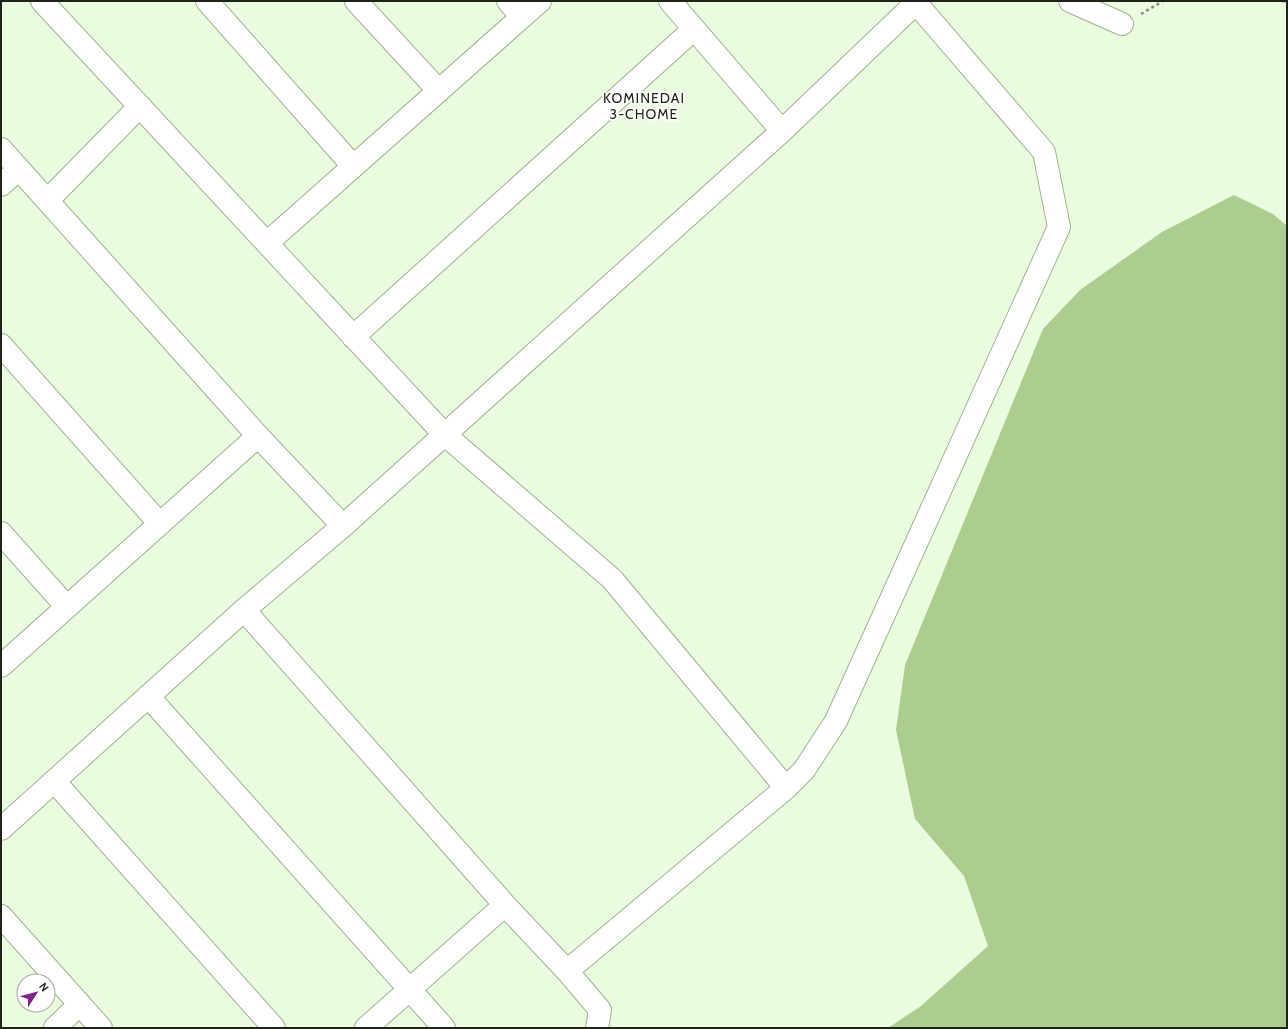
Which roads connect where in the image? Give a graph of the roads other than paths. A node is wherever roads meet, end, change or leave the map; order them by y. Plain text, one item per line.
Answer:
1 (42, 1) edge
2 (207, 1) edge
3 (356, 1) edge
4 (508, 1) edge
5 (540, 1) edge
6 (1070, 1) edge
7 (674, 2) edge
8 (917, 2) edge
9 (522, 17) junction
10 (1122, 24) dead end
11 (694, 29) junction
12 (439, 91) junction
13 (140, 106) junction
14 (782, 131) junction
15 (1, 149) edge
16 (353, 166) junction
17 (19, 169) junction
18 (1, 185) edge
19 (48, 200) junction
20 (266, 243) junction
21 (353, 337) junction
22 (1, 344) edge
23 (444, 434) junction
24 (258, 436) junction
25 (160, 524) junction
26 (343, 526) junction
27 (1, 533) edge
28 (67, 607) junction
29 (244, 610) junction
30 (1, 666) edge
31 (148, 696) junction
32 (54, 781) junction
33 (786, 788) junction
34 (1, 829) edge
35 (505, 905) junction
36 (1, 916) edge
37 (567, 971) junction
38 (410, 989) junction
39 (80, 1004) junction
40 (54, 1028) edge
41 (101, 1028) edge
42 (274, 1028) edge
43 (366, 1028) edge
44 (444, 1028) edge
45 (597, 1028) edge

1 - 13 street
2 - 16 street
3 - 12 street
4 - 9 street
5 - 9 street
6 - 10 street
7 - 11 street
8 - 14 street
8 - 33 street
9 - 12 street
11 - 14 street
11 - 21 street
12 - 16 street
13 - 19 street
13 - 20 street
14 - 23 street
15 - 17 street
16 - 20 street
17 - 18 street
17 - 19 street
19 - 24 street
20 - 21 street
21 - 23 street
22 - 25 street
23 - 26 street
23 - 33 street
24 - 25 street
24 - 26 street
25 - 28 street
26 - 29 street
27 - 28 street
28 - 30 street
29 - 31 street
29 - 35 street
31 - 32 street
31 - 38 street
32 - 34 street
32 - 42 street
33 - 37 street
35 - 37 street
35 - 38 street
36 - 39 street
37 - 45 street
38 - 43 street
38 - 44 street
39 - 40 street
39 - 41 street

